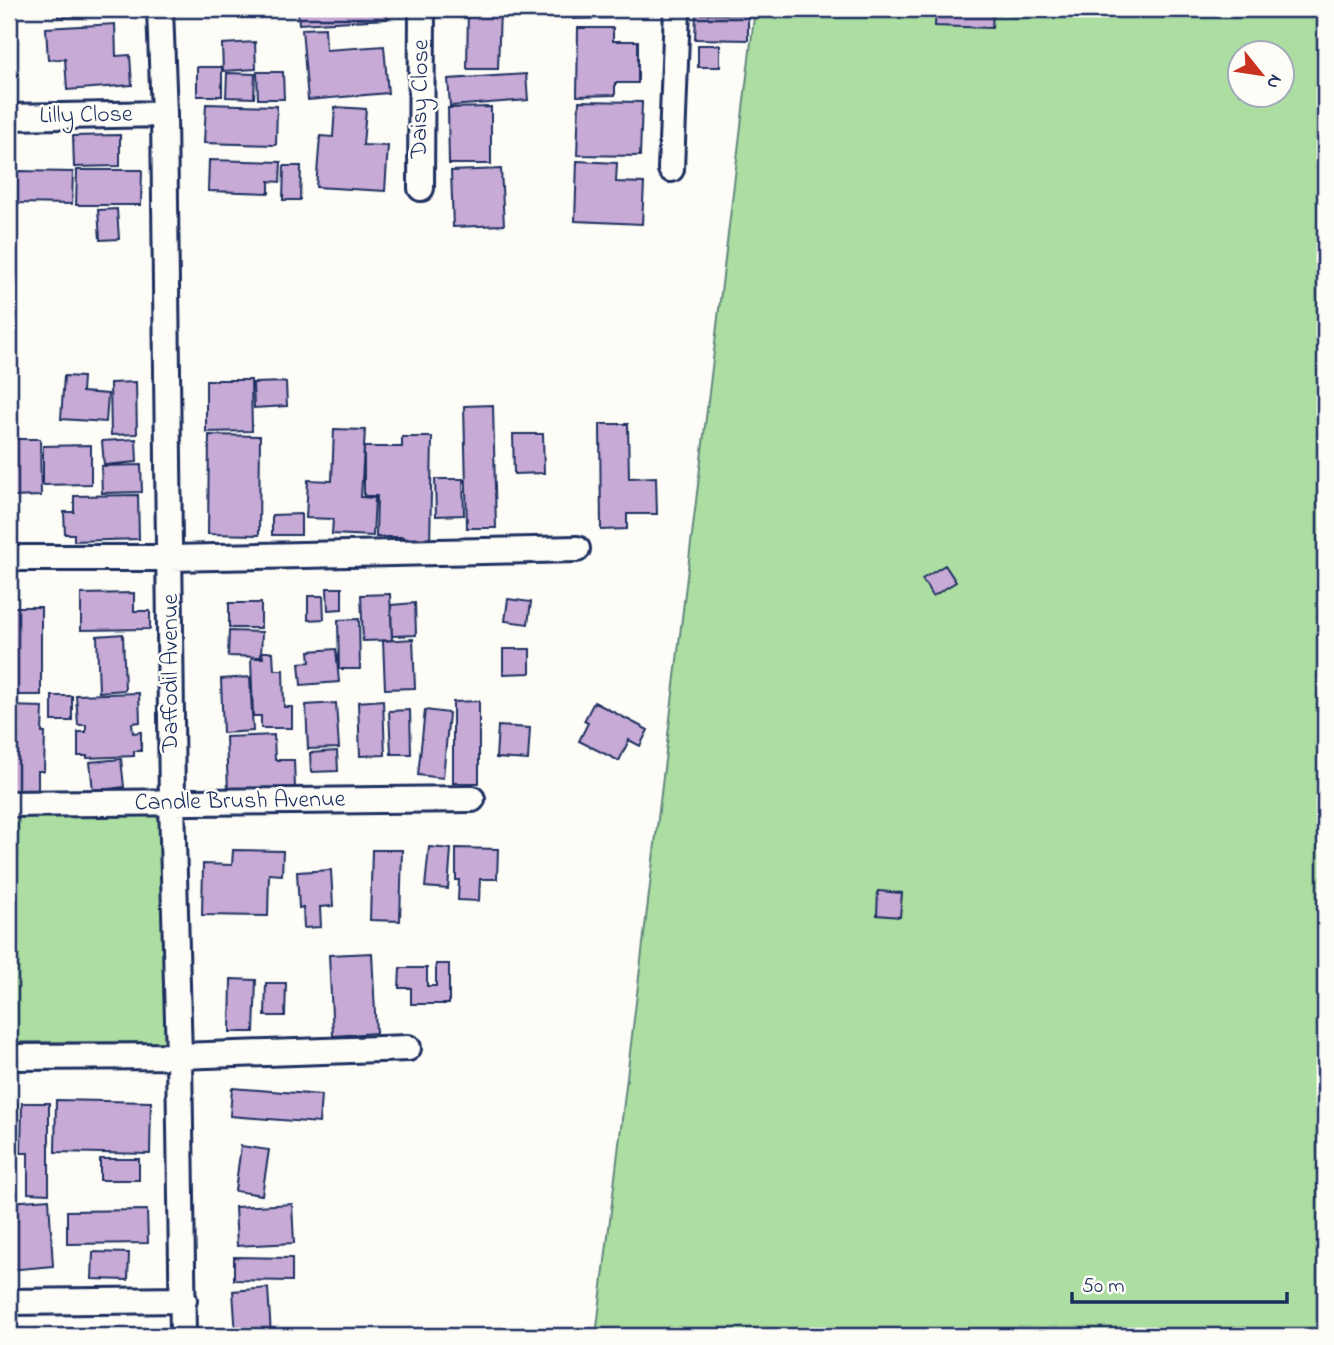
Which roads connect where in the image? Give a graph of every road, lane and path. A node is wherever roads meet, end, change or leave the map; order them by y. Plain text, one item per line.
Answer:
1 (160, 9) edge
2 (422, 9) edge
3 (677, 9) edge
4 (164, 114) junction
5 (9, 117) edge
6 (671, 169) dead end
7 (421, 188) dead end
8 (577, 549) dead end
9 (9, 558) edge
10 (170, 558) junction
11 (472, 799) dead end
12 (172, 803) junction
13 (9, 804) edge
14 (408, 1048) dead end
15 (179, 1056) junction
16 (9, 1058) edge
17 (184, 1300) junction
18 (9, 1302) edge
19 (183, 1336) edge

1 - 4 street, Daffodil Avenue
2 - 7 street, Daisy Close
3 - 6 street
4 - 5 street, Lilly Close
4 - 10 street, Daffodil Avenue
8 - 10 street
9 - 10 street
10 - 12 street, Daffodil Avenue
11 - 12 street, Candle Brush Avenue
12 - 13 street, Candle Brush Avenue
12 - 15 street, Daffodil Avenue
14 - 15 street
15 - 16 street
15 - 17 street, Daffodil Avenue
17 - 18 street
17 - 19 street, Daffodil Avenue

